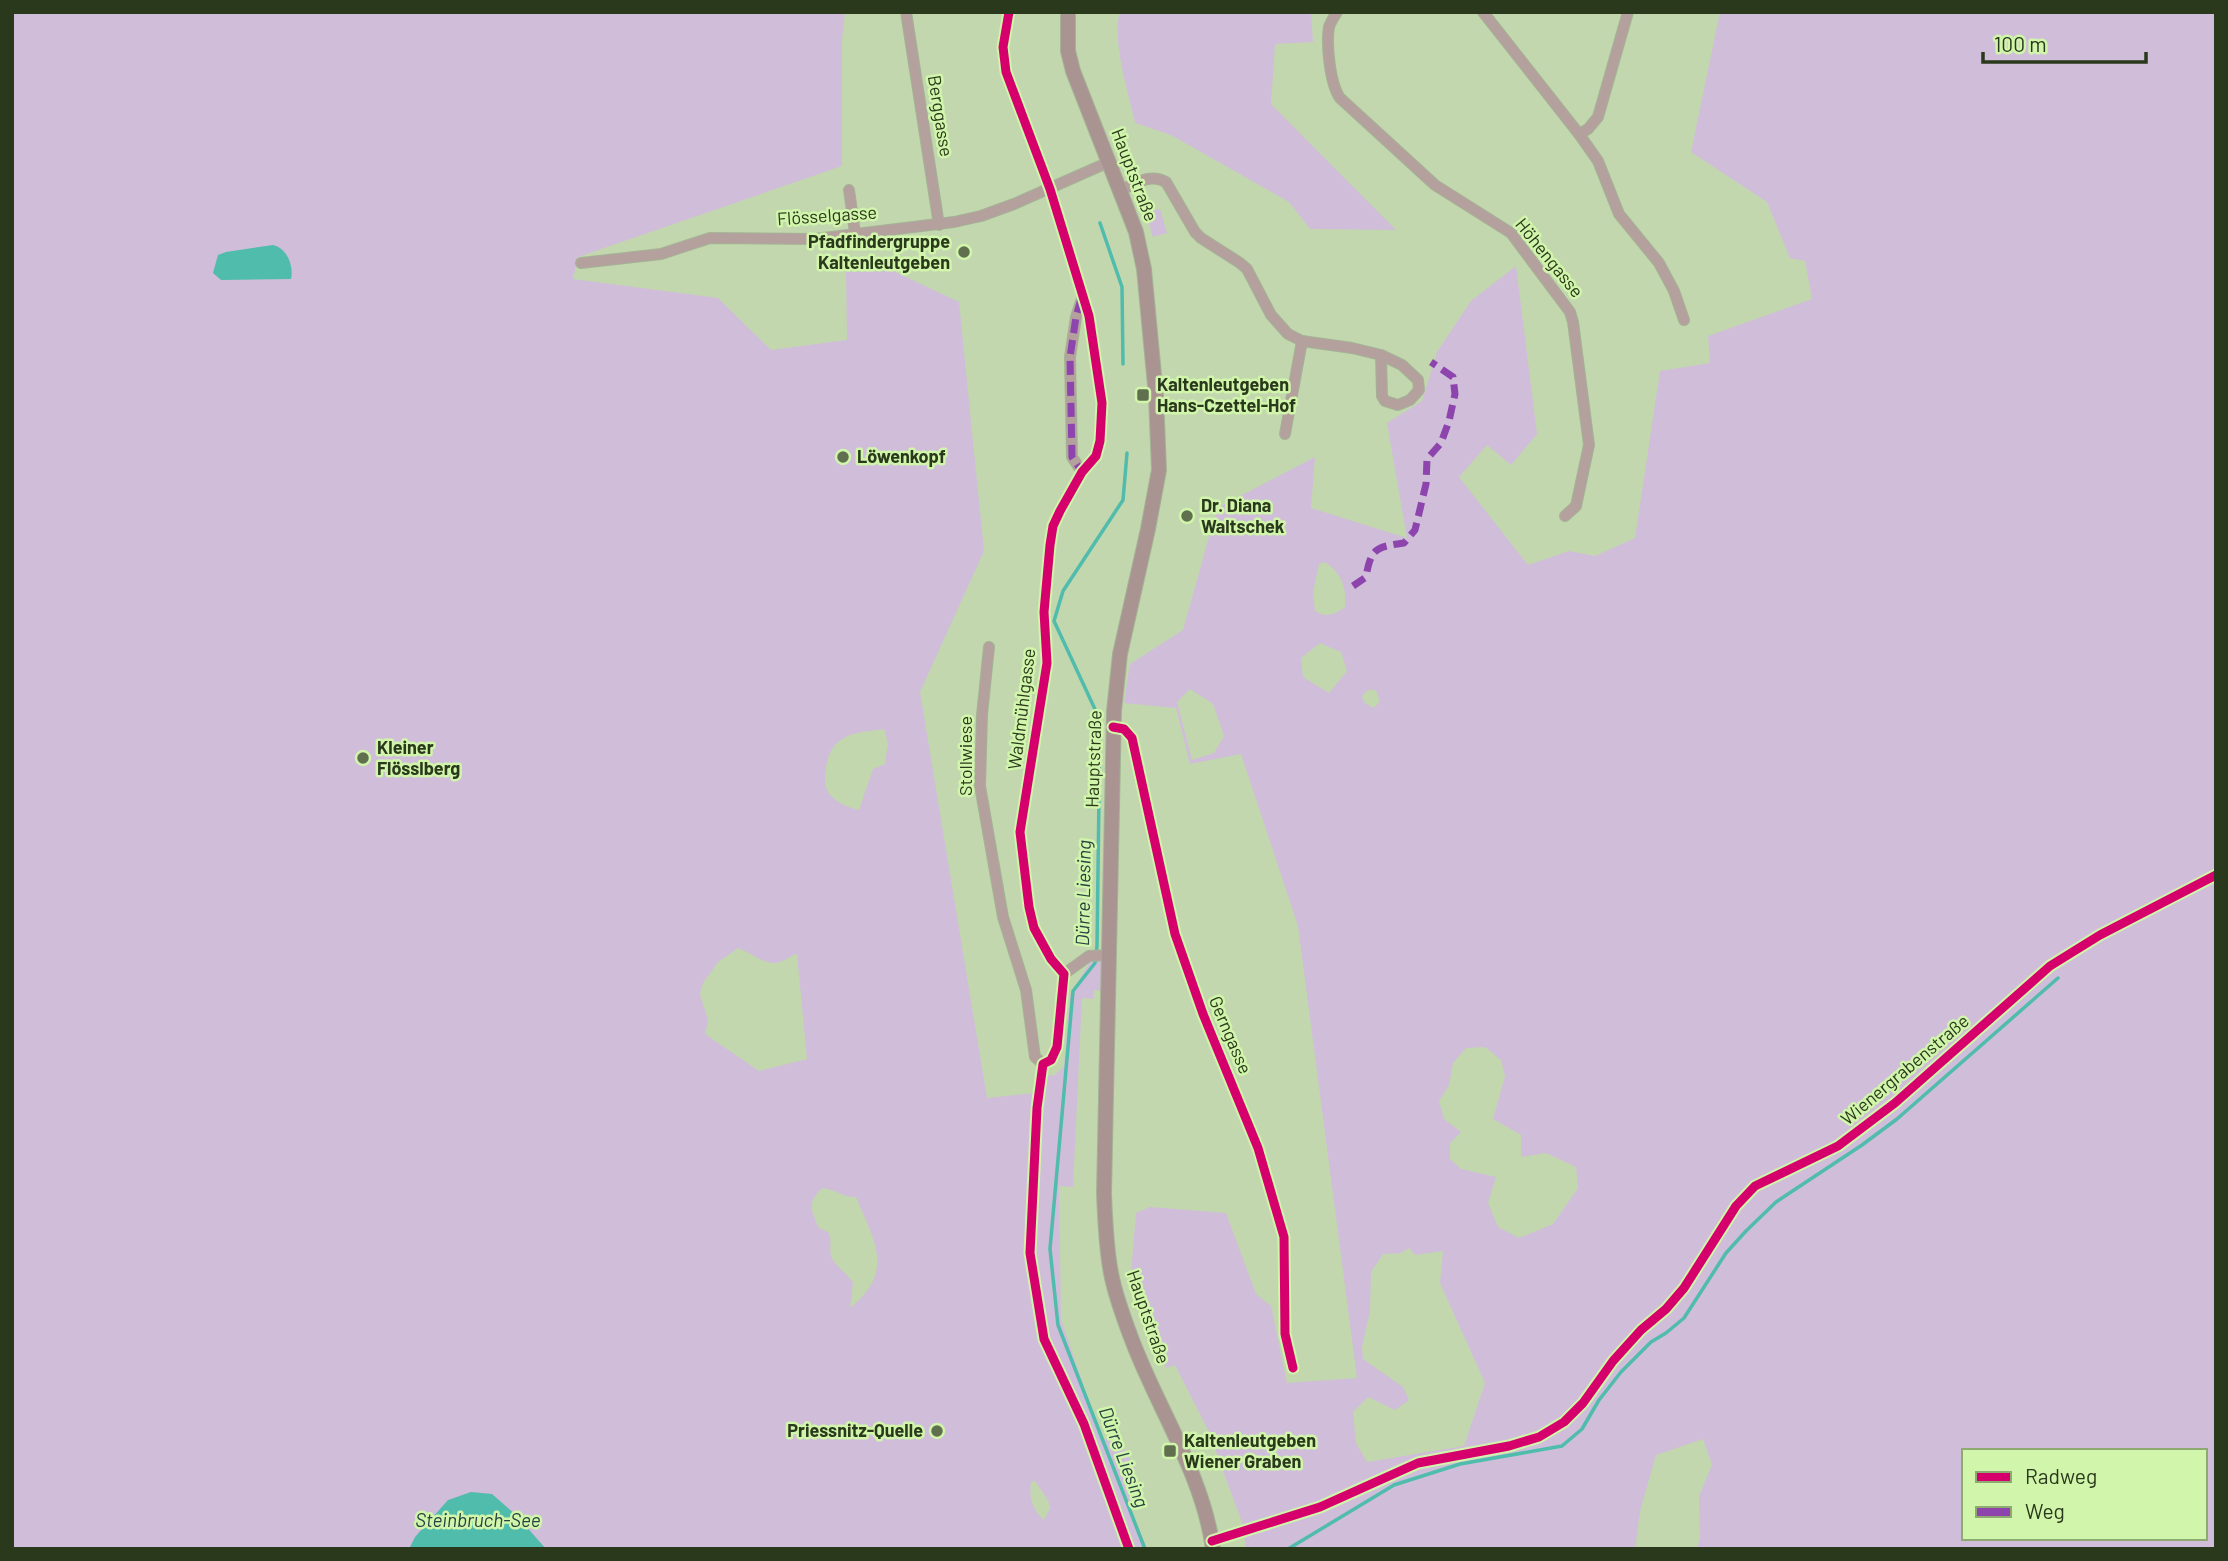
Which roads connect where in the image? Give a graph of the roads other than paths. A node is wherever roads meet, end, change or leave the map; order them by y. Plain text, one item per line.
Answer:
1 (906, 12) edge
2 (1009, 12) edge
3 (1068, 12) edge
4 (1338, 12) edge
5 (1483, 12) edge
6 (1628, 12) edge
7 (1579, 134) junction
8 (1109, 162) junction
9 (1051, 189) junction
10 (849, 190) dead end
11 (1121, 190) junction
12 (939, 225) junction
13 (855, 233) junction
14 (580, 263) dead end
15 (1083, 296) junction
16 (1684, 320) dead end
17 (1302, 341) junction
18 (1381, 355) junction
19 (1285, 434) dead end
20 (1082, 472) junction
21 (1565, 516) dead end
22 (989, 647) dead end
23 (1113, 727) junction
24 (2216, 875) edge
25 (1106, 955) junction
26 (1064, 974) junction
27 (1293, 1368) dead end
28 (1212, 1545) edge

1 - 12 street, Berggasse
2 - 9 street, Waldmühlgasse
3 - 8 main road, Hauptstraße
4 - 21 street, Höhengasse
5 - 7 street
6 - 7 street
7 - 16 street
8 - 9 street, Flösselgasse
8 - 11 main road, Hauptstraße
9 - 12 street, Flösselgasse
9 - 15 street, Waldmühlgasse
10 - 13 street
11 - 17 street
11 - 23 main road, Hauptstraße
12 - 13 street, Flösselgasse
13 - 14 street, Flösselgasse
15 - 20 street
15 - 20 street, Waldmühlgasse
17 - 18 street
17 - 19 street
18 - 18 street
20 - 26 street, Waldmühlgasse
22 - 26 street, Stollwiese
23 - 25 main road, Hauptstraße
23 - 27 street, Gerngasse
24 - 28 street, Wienergrabenstraße
25 - 26 street
25 - 28 main road, Hauptstraße

